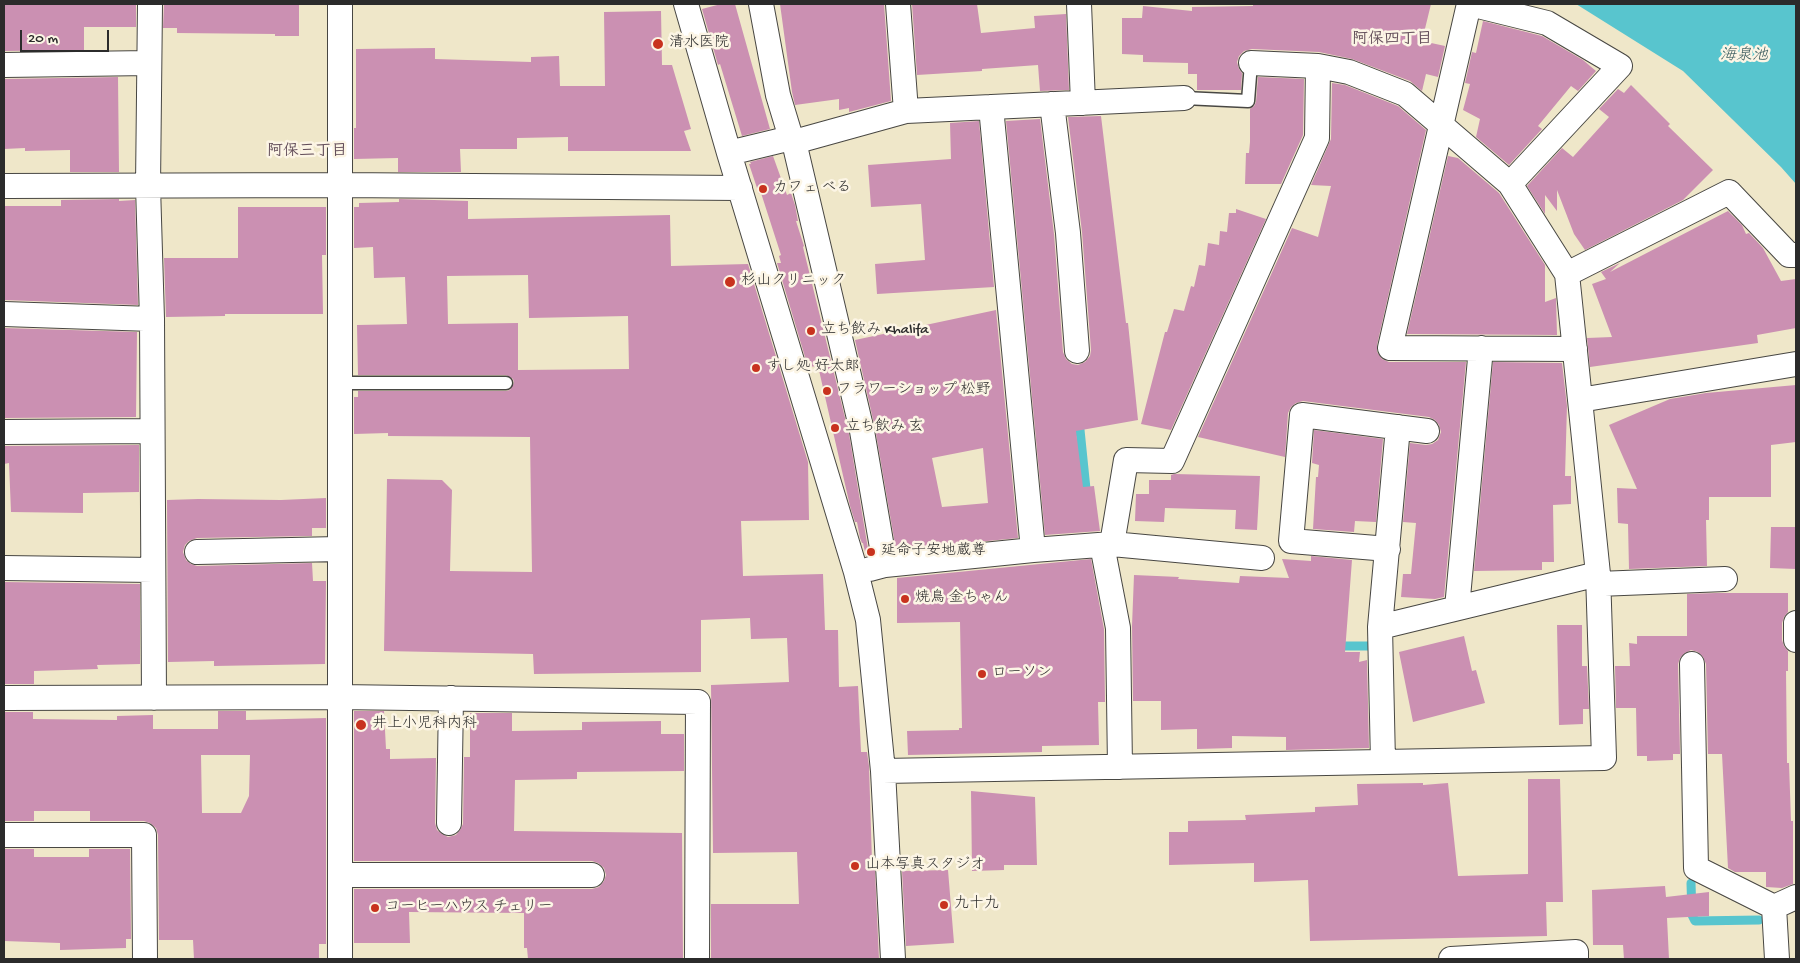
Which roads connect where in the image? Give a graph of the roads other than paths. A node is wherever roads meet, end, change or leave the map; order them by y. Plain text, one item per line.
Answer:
1 (150, 4) edge
2 (340, 4) edge
3 (686, 4) edge
4 (761, 4) edge
5 (898, 4) edge
6 (1079, 4) edge
7 (1469, 4) edge
8 (149, 63) junction
9 (1251, 63) joint
10 (4, 65) edge
11 (1318, 66) junction
12 (1184, 98) joint
13 (1083, 103) junction
14 (1052, 104) junction
15 (991, 107) junction
16 (906, 111) junction
17 (1442, 125) junction
18 (793, 140) junction
19 (729, 153) junction
20 (1510, 184) junction
21 (339, 185) junction
22 (4, 186) edge
23 (148, 186) junction
24 (740, 188) junction
25 (1796, 255) edge
26 (1567, 274) junction
27 (4, 314) edge
28 (152, 319) junction
29 (1481, 348) junction
30 (1575, 348) junction
31 (1077, 351) dead end
32 (1796, 364) edge
33 (339, 383) junction
34 (506, 383) dead end
35 (1580, 400) junction
36 (1398, 427) junction
37 (152, 431) junction
38 (1426, 431) dead end
39 (4, 432) edge
40 (1107, 545) junction
41 (1388, 548) junction
42 (340, 549) junction
43 (1033, 550) junction
44 (198, 552) dead end
45 (1262, 558) dead end
46 (884, 565) junction
47 (4, 568) edge
48 (153, 570) junction
49 (856, 572) junction
50 (1598, 579) junction
51 (1725, 579) dead end
52 (1457, 608) junction
53 (1796, 623) edge
54 (1380, 627) junction
55 (1796, 640) edge
56 (1692, 664) dead end
57 (339, 697) junction
58 (4, 698) edge
59 (154, 698) junction
60 (451, 698) junction
61 (1382, 762) junction
62 (1120, 766) junction
63 (883, 771) junction
64 (450, 823) dead end
65 (4, 835) edge
66 (340, 875) junction
67 (592, 875) dead end
68 (1796, 897) edge
69 (1774, 907) junction
70 (145, 959) edge
71 (340, 959) edge
72 (697, 959) edge
73 (893, 959) edge
74 (1451, 959) edge
75 (1576, 959) edge
76 (1777, 959) edge

1 - 8 street
2 - 21 street
3 - 19 street
4 - 18 street
5 - 16 street
6 - 13 street
7 - 17 street
7 - 20 street
8 - 10 street
8 - 23 street
9 - 11 street
9 - 12 lane
11 - 17 street
11 - 40 street
12 - 13 street
13 - 14 street
14 - 15 street
14 - 31 street
15 - 16 street
15 - 43 street
16 - 18 street
17 - 20 street
17 - 29 street
18 - 19 street
18 - 46 street
19 - 24 street
20 - 26 street
21 - 23 street
21 - 24 street
21 - 33 street
22 - 23 street
23 - 28 street
24 - 49 street
25 - 26 street
26 - 30 street
27 - 28 street
28 - 37 street
29 - 30 street
29 - 52 street
30 - 35 street
32 - 35 street
33 - 34 lane
33 - 42 street
35 - 50 street
36 - 38 street
36 - 41 street
36 - 41 street
37 - 39 street
37 - 48 street
40 - 43 street
40 - 45 street
40 - 62 street
41 - 54 street
42 - 44 street
42 - 57 street
43 - 46 street
46 - 49 street
47 - 48 street
48 - 59 street
49 - 63 street
50 - 51 street
50 - 52 street
50 - 61 street
52 - 54 street
53 - 55 street
54 - 61 street
56 - 69 street
57 - 59 street
57 - 60 street
57 - 66 street
58 - 59 street
60 - 64 street
60 - 72 street
61 - 62 street
62 - 63 street
63 - 73 street
65 - 70 street
66 - 67 street
66 - 71 street
68 - 69 street
69 - 76 street
74 - 75 street

